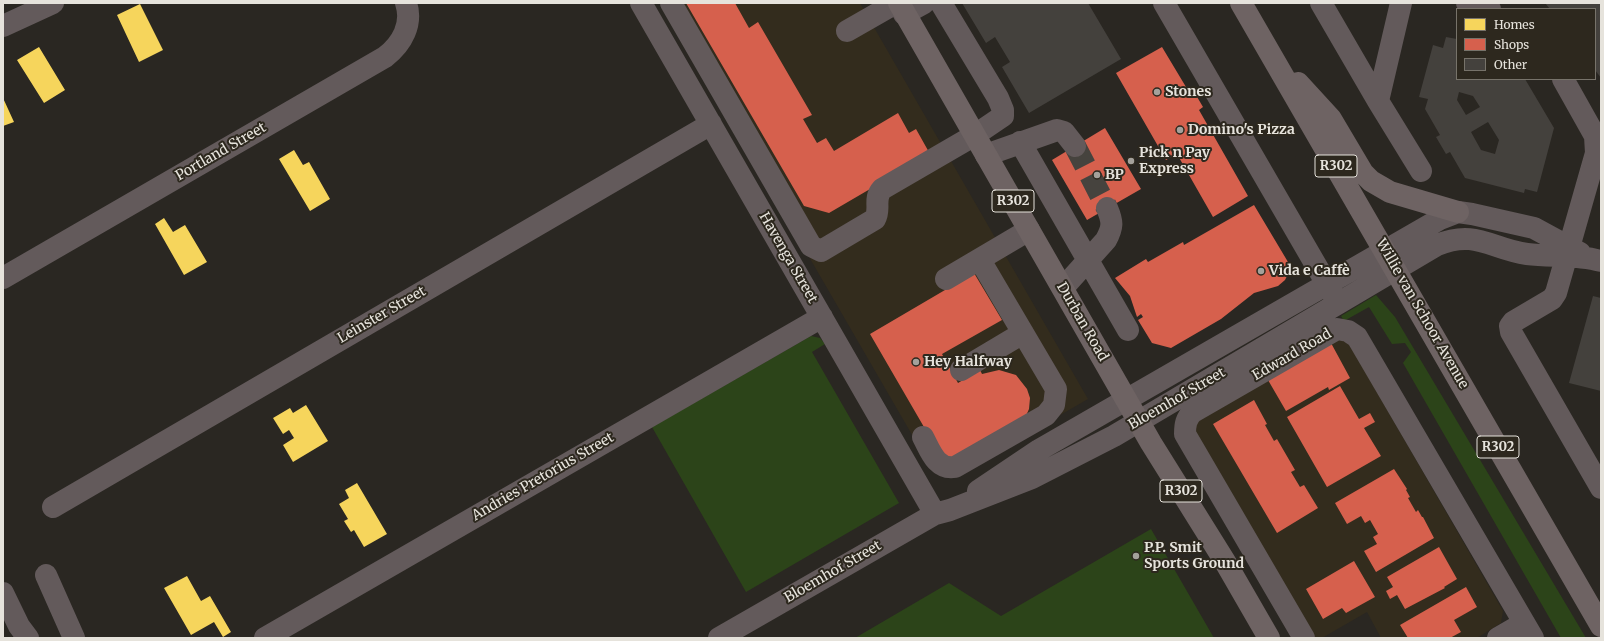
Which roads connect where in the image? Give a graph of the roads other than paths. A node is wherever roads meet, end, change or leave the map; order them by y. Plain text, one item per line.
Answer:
1 (53, 3) edge
2 (406, 3) edge
3 (641, 3) edge
4 (670, 3) edge
5 (924, 3) edge
6 (941, 3) edge
7 (1164, 3) edge
8 (1241, 3) edge
9 (1321, 3) edge
10 (1401, 3) edge
11 (900, 7) edge
12 (3, 26) edge
13 (846, 31) dead end
14 (1276, 63) junction
15 (1564, 80) edge
16 (1378, 101) junction
17 (711, 124) junction
18 (974, 136) junction
19 (1020, 142) junction
20 (1075, 146) tunnel mouth
21 (986, 155) junction
22 (1420, 171) dead end
23 (1107, 208) tunnel mouth
24 (1458, 212) junction
25 (1029, 230) junction
26 (1385, 251) junction
27 (1581, 255) edge
28 (980, 260) junction
29 (1088, 261) junction
30 (1396, 270) junction
31 (3, 278) edge
32 (946, 279) dead end
33 (1328, 285) junction
34 (1063, 288) junction
35 (1338, 304) junction
36 (822, 317) junction
37 (1128, 330) dead end
38 (1023, 333) junction
39 (960, 370) dead end
40 (1127, 399) junction
41 (1139, 421) junction
42 (923, 437) dead end
43 (1601, 488) edge
44 (53, 507) dead end
45 (943, 512) junction
46 (46, 575) dead end
47 (3, 593) edge
48 (1601, 625) edge
49 (1529, 630) edge
50 (28, 638) edge
51 (74, 638) edge
52 (265, 638) edge
53 (719, 638) edge
54 (1269, 638) edge
55 (1304, 638) edge
56 (1498, 638) edge

1 - 12 street
2 - 31 street, Portland Street
3 - 17 street, Havenga Street
4 - 18 street
5 - 11 street
6 - 18 street
7 - 33 street
8 - 14 main road, Willie van Schoor Avenue / R302
9 - 16 street
10 - 16 street
11 - 13 street
11 - 18 main road, Durban Road / R302
14 - 24 main road
14 - 26 main road, Willie van Schoor Avenue / R302
15 - 27 street
16 - 22 street
17 - 36 street, Havenga Street
17 - 44 street, Leinster Street
18 - 21 main road, Durban Road / R302
19 - 20 street
19 - 21 street
19 - 29 street
21 - 25 main road, Durban Road / R302
23 - 29 street
24 - 26 street, Bloemhof Street
24 - 27 street
25 - 28 street
25 - 34 main road, Durban Road / R302
26 - 30 main road, Willie van Schoor Avenue / R302
26 - 33 street, Bloemhof Street
27 - 30 street, Bloemhof Street
27 - 43 street
28 - 32 street
28 - 38 street
29 - 34 street
29 - 37 street
30 - 35 street, Bloemhof Street
30 - 48 main road, Willie van Schoor Avenue / R302
33 - 35 street
33 - 40 street, Bloemhof Street
34 - 40 main road, Durban Road / R302
35 - 41 street, Bloemhof Street
36 - 45 street, Havenga Street
36 - 52 street, Andries Pretorius Street
38 - 39 street
38 - 42 street
40 - 41 main road, Durban Road / R302
40 - 45 street, Bloemhof Street
41 - 45 street, Bloemhof Street
41 - 54 main road, Durban Road / R302
45 - 53 street, Bloemhof Street
46 - 51 street
47 - 50 street
49 - 55 street, Edward Road
49 - 56 street

